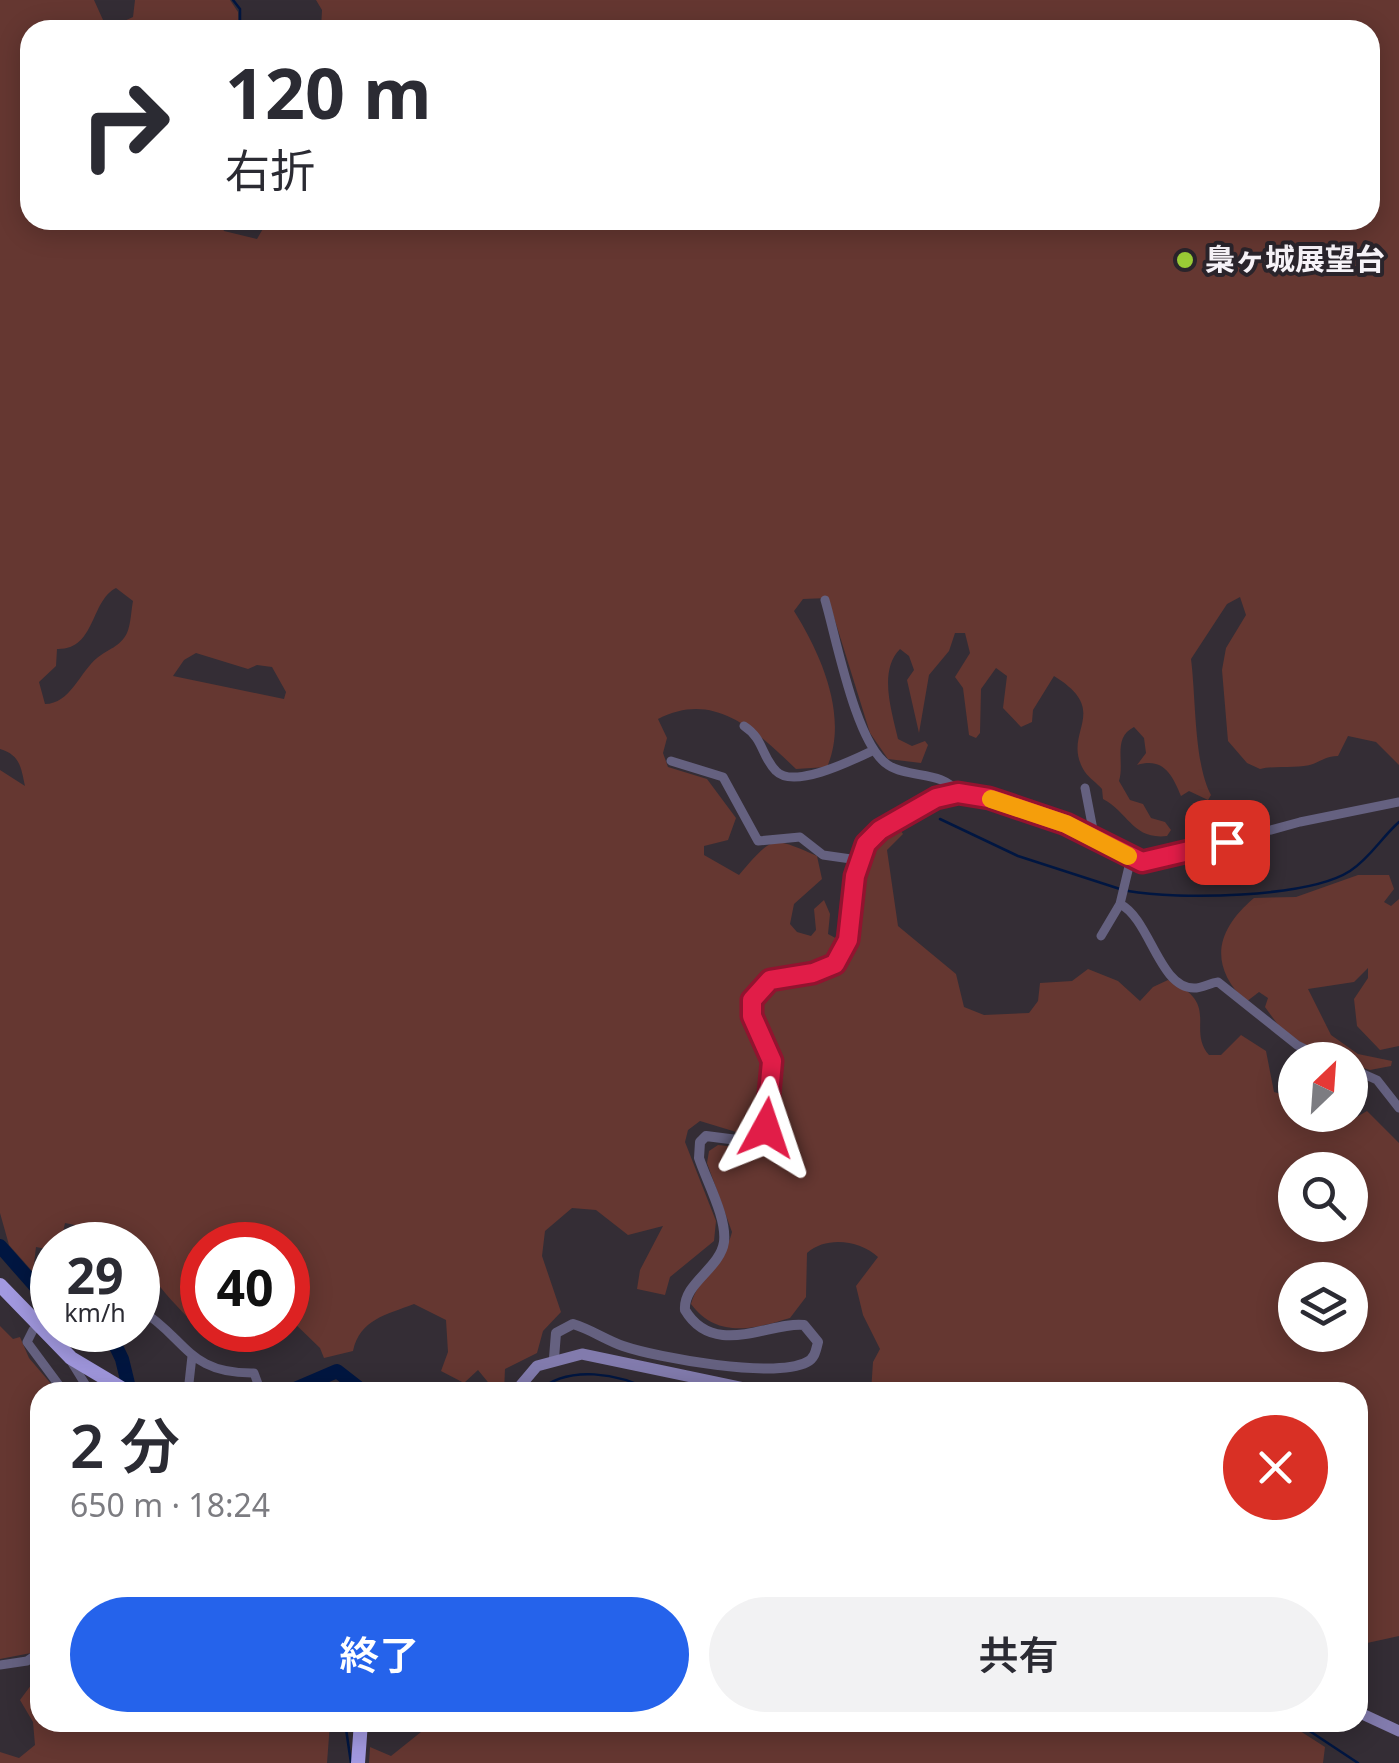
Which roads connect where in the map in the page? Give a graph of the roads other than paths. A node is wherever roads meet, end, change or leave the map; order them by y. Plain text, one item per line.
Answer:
1 (826, 600) dead end
2 (744, 726) dead end
3 (874, 750) junction
4 (671, 761) dead end
5 (1085, 788) dead end
6 (958, 793) junction
7 (1399, 802) edge
8 (1095, 840) junction
9 (1176, 856) joint
10 (1131, 858) junction
11 (858, 860) junction
12 (1120, 904) junction
13 (1100, 936) dead end
14 (1293, 1042) edge
15 (1368, 1076) edge
16 (1399, 1108) edge
17 (0, 1286) edge
18 (30, 1317) edge
19 (160, 1322) edge
20 (32, 1352) edge
21 (64, 1352) edge
22 (68, 1356) junction
23 (192, 1356) junction
24 (554, 1358) junction
25 (56, 1382) edge
26 (84, 1382) edge
27 (110, 1382) edge
28 (189, 1382) edge
29 (257, 1382) edge
30 (524, 1382) edge
31 (719, 1382) edge
32 (30, 1660) edge
33 (0, 1665) edge
34 (1368, 1717) edge
35 (1399, 1731) edge
36 (360, 1732) edge
37 (358, 1763) edge

1 - 3 street
2 - 3 street
3 - 6 street
4 - 11 street
5 - 8 street
6 - 8 street
6 - 11 street
7 - 9 street
8 - 10 street
9 - 10 street
10 - 12 street
11 - 24 street
12 - 13 street
12 - 14 street
15 - 16 street
17 - 18 highway
19 - 23 street
20 - 25 street
21 - 22 highway
22 - 26 street
22 - 27 highway
23 - 28 street
23 - 29 street
24 - 30 main road
24 - 31 main road
32 - 33 street
34 - 35 main road
36 - 37 highway

